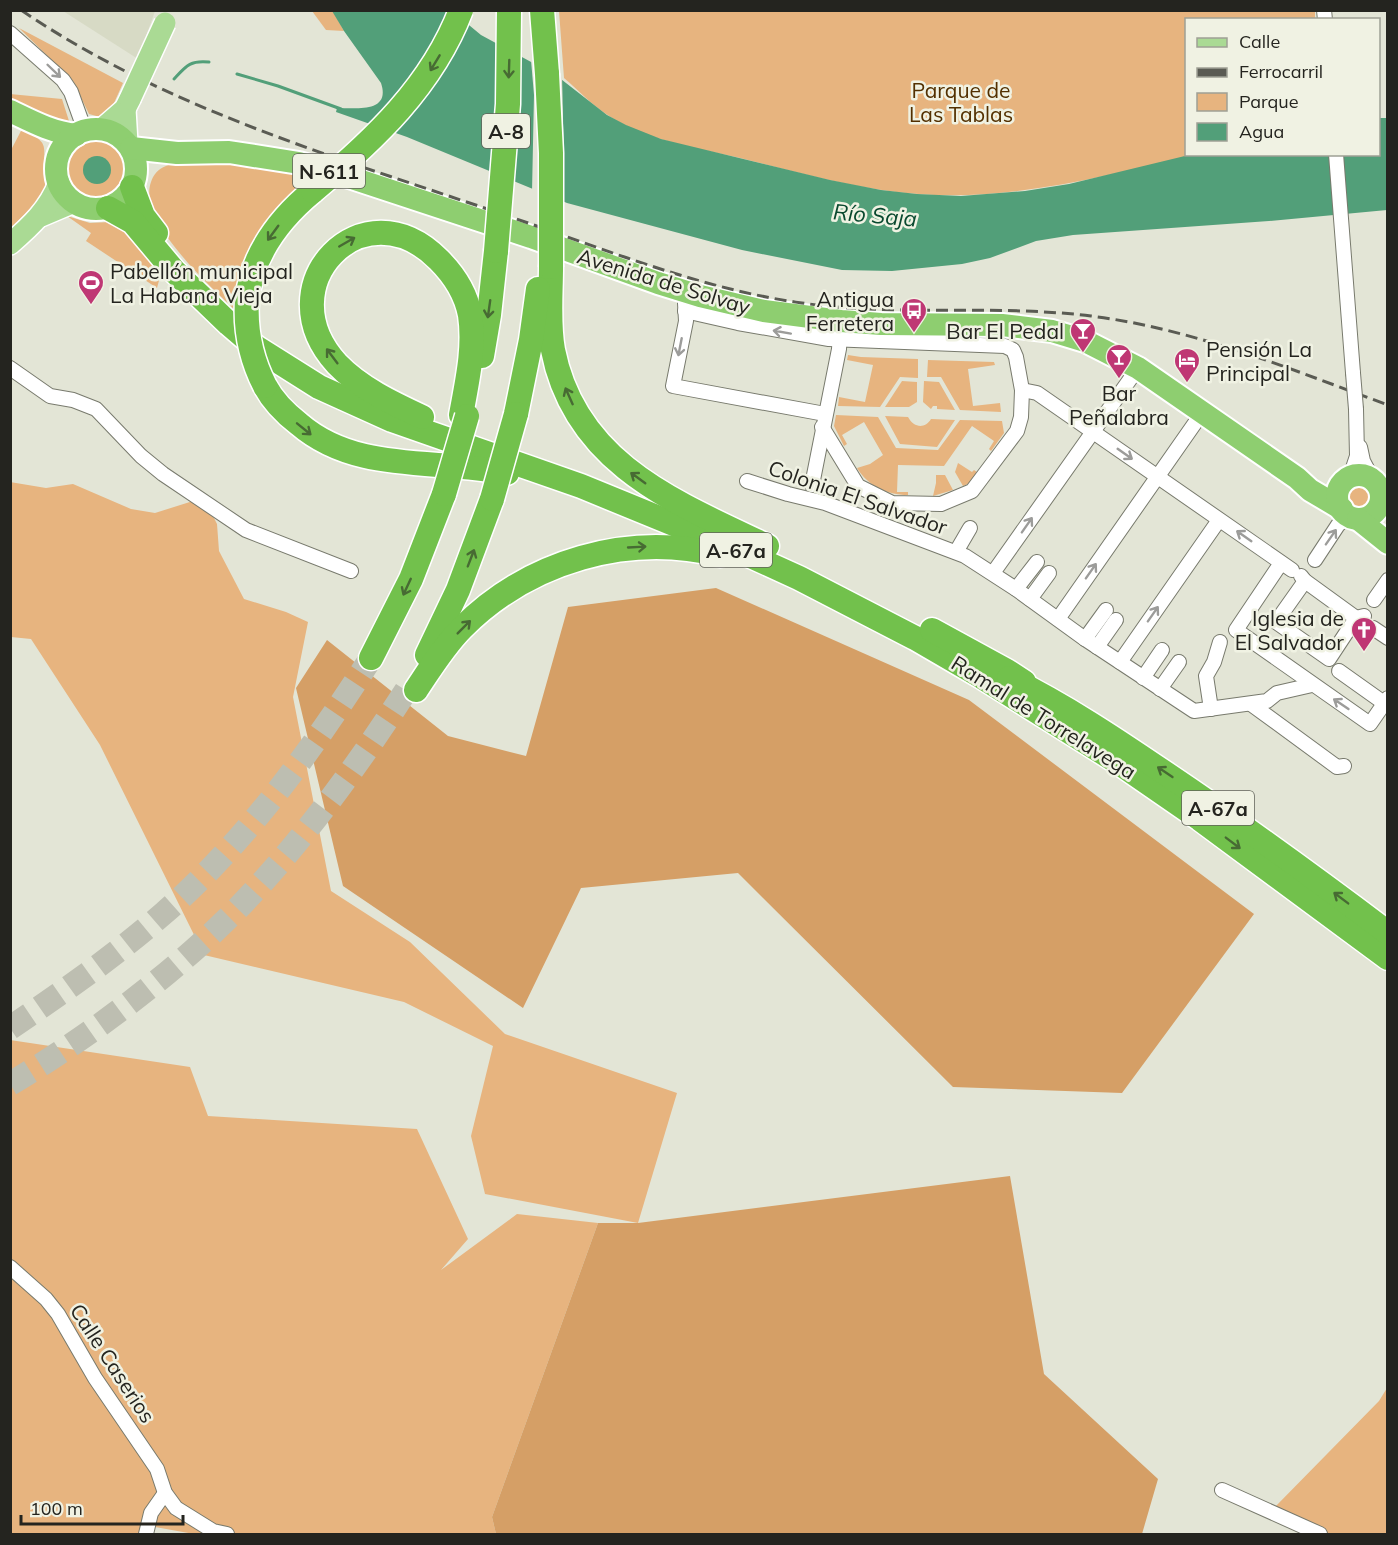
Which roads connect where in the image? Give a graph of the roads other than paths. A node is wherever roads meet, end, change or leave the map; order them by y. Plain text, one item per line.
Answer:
1 (461, 10) edge
2 (509, 10) edge
3 (542, 10) edge
4 (167, 17) edge
5 (10, 33) edge
6 (127, 104) junction
7 (10, 111) edge
8 (44, 129) junction
9 (88, 132) junction
10 (129, 145) junction
11 (177, 153) junction
12 (58, 155) junction
13 (1336, 156) edge
14 (59, 183) junction
15 (134, 183) junction
16 (74, 202) junction
17 (108, 208) junction
18 (40, 217) junction
19 (10, 244) edge
20 (547, 265) junction
21 (684, 300) junction
22 (840, 330) junction
23 (1138, 368) junction
24 (10, 369) edge
25 (1022, 390) junction
26 (1202, 413) junction
27 (460, 421) junction
28 (823, 421) junction
29 (1093, 431) junction
30 (1358, 436) junction
31 (1156, 476) junction
32 (1297, 478) junction
33 (1373, 480) junction
34 (747, 481) dead end
35 (1346, 481) junction
36 (812, 485) dead end
37 (608, 498) junction
38 (1380, 506) junction
39 (1349, 514) junction
40 (1219, 520) junction
41 (970, 528) dead end
42 (1388, 533) edge
43 (1388, 543) edge
44 (956, 552) junction
45 (1315, 560) dead end
46 (1037, 562) dead end
47 (351, 571) dead end
48 (993, 573) junction
49 (1049, 573) dead end
50 (1298, 574) junction
51 (1388, 580) edge
52 (1016, 589) junction
53 (1030, 599) junction
54 (1379, 600) edge
55 (1058, 619) junction
56 (1364, 621) junction
57 (1388, 638) edge
58 (1085, 639) junction
59 (1220, 642) dead end
60 (1097, 647) junction
61 (1162, 650) dead end
62 (371, 658) tunnel mouth
63 (1179, 662) dead end
64 (1120, 663) junction
65 (1332, 667) dead end
66 (1143, 678) junction
67 (1312, 685) junction
68 (1160, 689) junction
69 (1041, 694) junction
70 (1386, 701) edge
71 (1251, 704) junction
72 (1211, 709) junction
73 (1116, 761) junction
74 (1344, 766) dead end
75 (1388, 933) edge
76 (1388, 958) edge
77 (10, 1267) edge
78 (1222, 1490) dead end
79 (165, 1493) junction
80 (146, 1534) edge
81 (227, 1534) edge
82 (1320, 1534) edge

1 -> 37 highway, bridge
2 -> 27 highway, A-8, bridge
3 - 20 highway, bridge
4 - 6 main road, bridge
5 -> 9 street
6 - 9 main road
6 - 10 main road
7 - 8 highway, N-611
8 - 9 highway, N-611
8 - 12 highway
9 - 10 highway, N-611
9 - 12 highway
10 - 11 highway, N-611
10 - 15 highway
11 - 15 highway, N-611
11 - 21 highway, Avenida de Solvay / N-611
12 - 14 highway
13 - 30 street, bridge
14 - 16 highway
14 - 18 main road
15 - 17 highway, N-611
15 - 27 highway
16 - 17 highway
16 - 18 main road
17 - 37 highway
18 - 19 main road
69 -> 20 highway
20 - 73 highway, bridge
21 - 22 highway, Avenida de Solvay / N-611
21 -> 28 street
22 - 23 highway, Avenida de Solvay / N-611
22 - 25 street
22 - 28 street
23 - 26 highway, Avenida de Solvay / N-611
23 - 29 street
24 - 47 street
25 - 28 street
25 - 29 street
26 - 31 street
26 - 32 highway, Avenida de Solvay / N-611
27 -> 27 highway
27 -> 62 highway, A-8, bridge
27 - 69 highway, Ramal de Torrelavega / A-67a
28 - 36 street
29 -> 31 street
48 -> 29 street
30 - 33 street
30 - 35 street
31 - 40 street
55 -> 31 street
32 - 35 highway, Avenida de Solvay / N-611
32 - 39 highway, Avenida de Solvay / N-611
33 - 35 highway, N-611
33 - 38 highway
34 - 44 street, Colonia El Salvador
35 - 39 highway
37 - 73 highway, Ramal de Torrelavega / A-67a
38 - 39 highway
38 - 42 highway
39 - 43 highway, Avenida de Solvay / N-611
45 -> 39 street
50 -> 40 street
64 -> 40 street
41 - 44 street, Colonia El Salvador
44 - 48 street, Colonia El Salvador
46 - 52 street
48 - 52 street, Colonia El Salvador
49 - 53 street
50 - 56 street
50 - 56 street
50 - 67 street
51 - 54 street
52 - 53 street, Colonia El Salvador
53 - 55 street, Colonia El Salvador
55 - 58 street, Colonia El Salvador
56 - 57 street
58 - 60 street, Colonia El Salvador
58 - 60 street
59 - 72 street
60 - 64 street, Colonia El Salvador
61 - 66 street
63 - 68 street
64 - 66 street, Colonia El Salvador
65 - 70 street
66 - 68 street, Colonia El Salvador
70 -> 67 street
67 - 71 street, Colonia El Salvador
68 - 72 street, Colonia El Salvador
75 -> 69 highway, Ramal de Torrelavega / A-67a
71 - 72 street, Colonia El Salvador
71 - 74 street
73 -> 76 highway, Ramal de Torrelavega / A-67a
77 - 79 street, Calle Caserios
78 - 82 street
79 - 80 street
79 - 81 street, Calle Caserios

